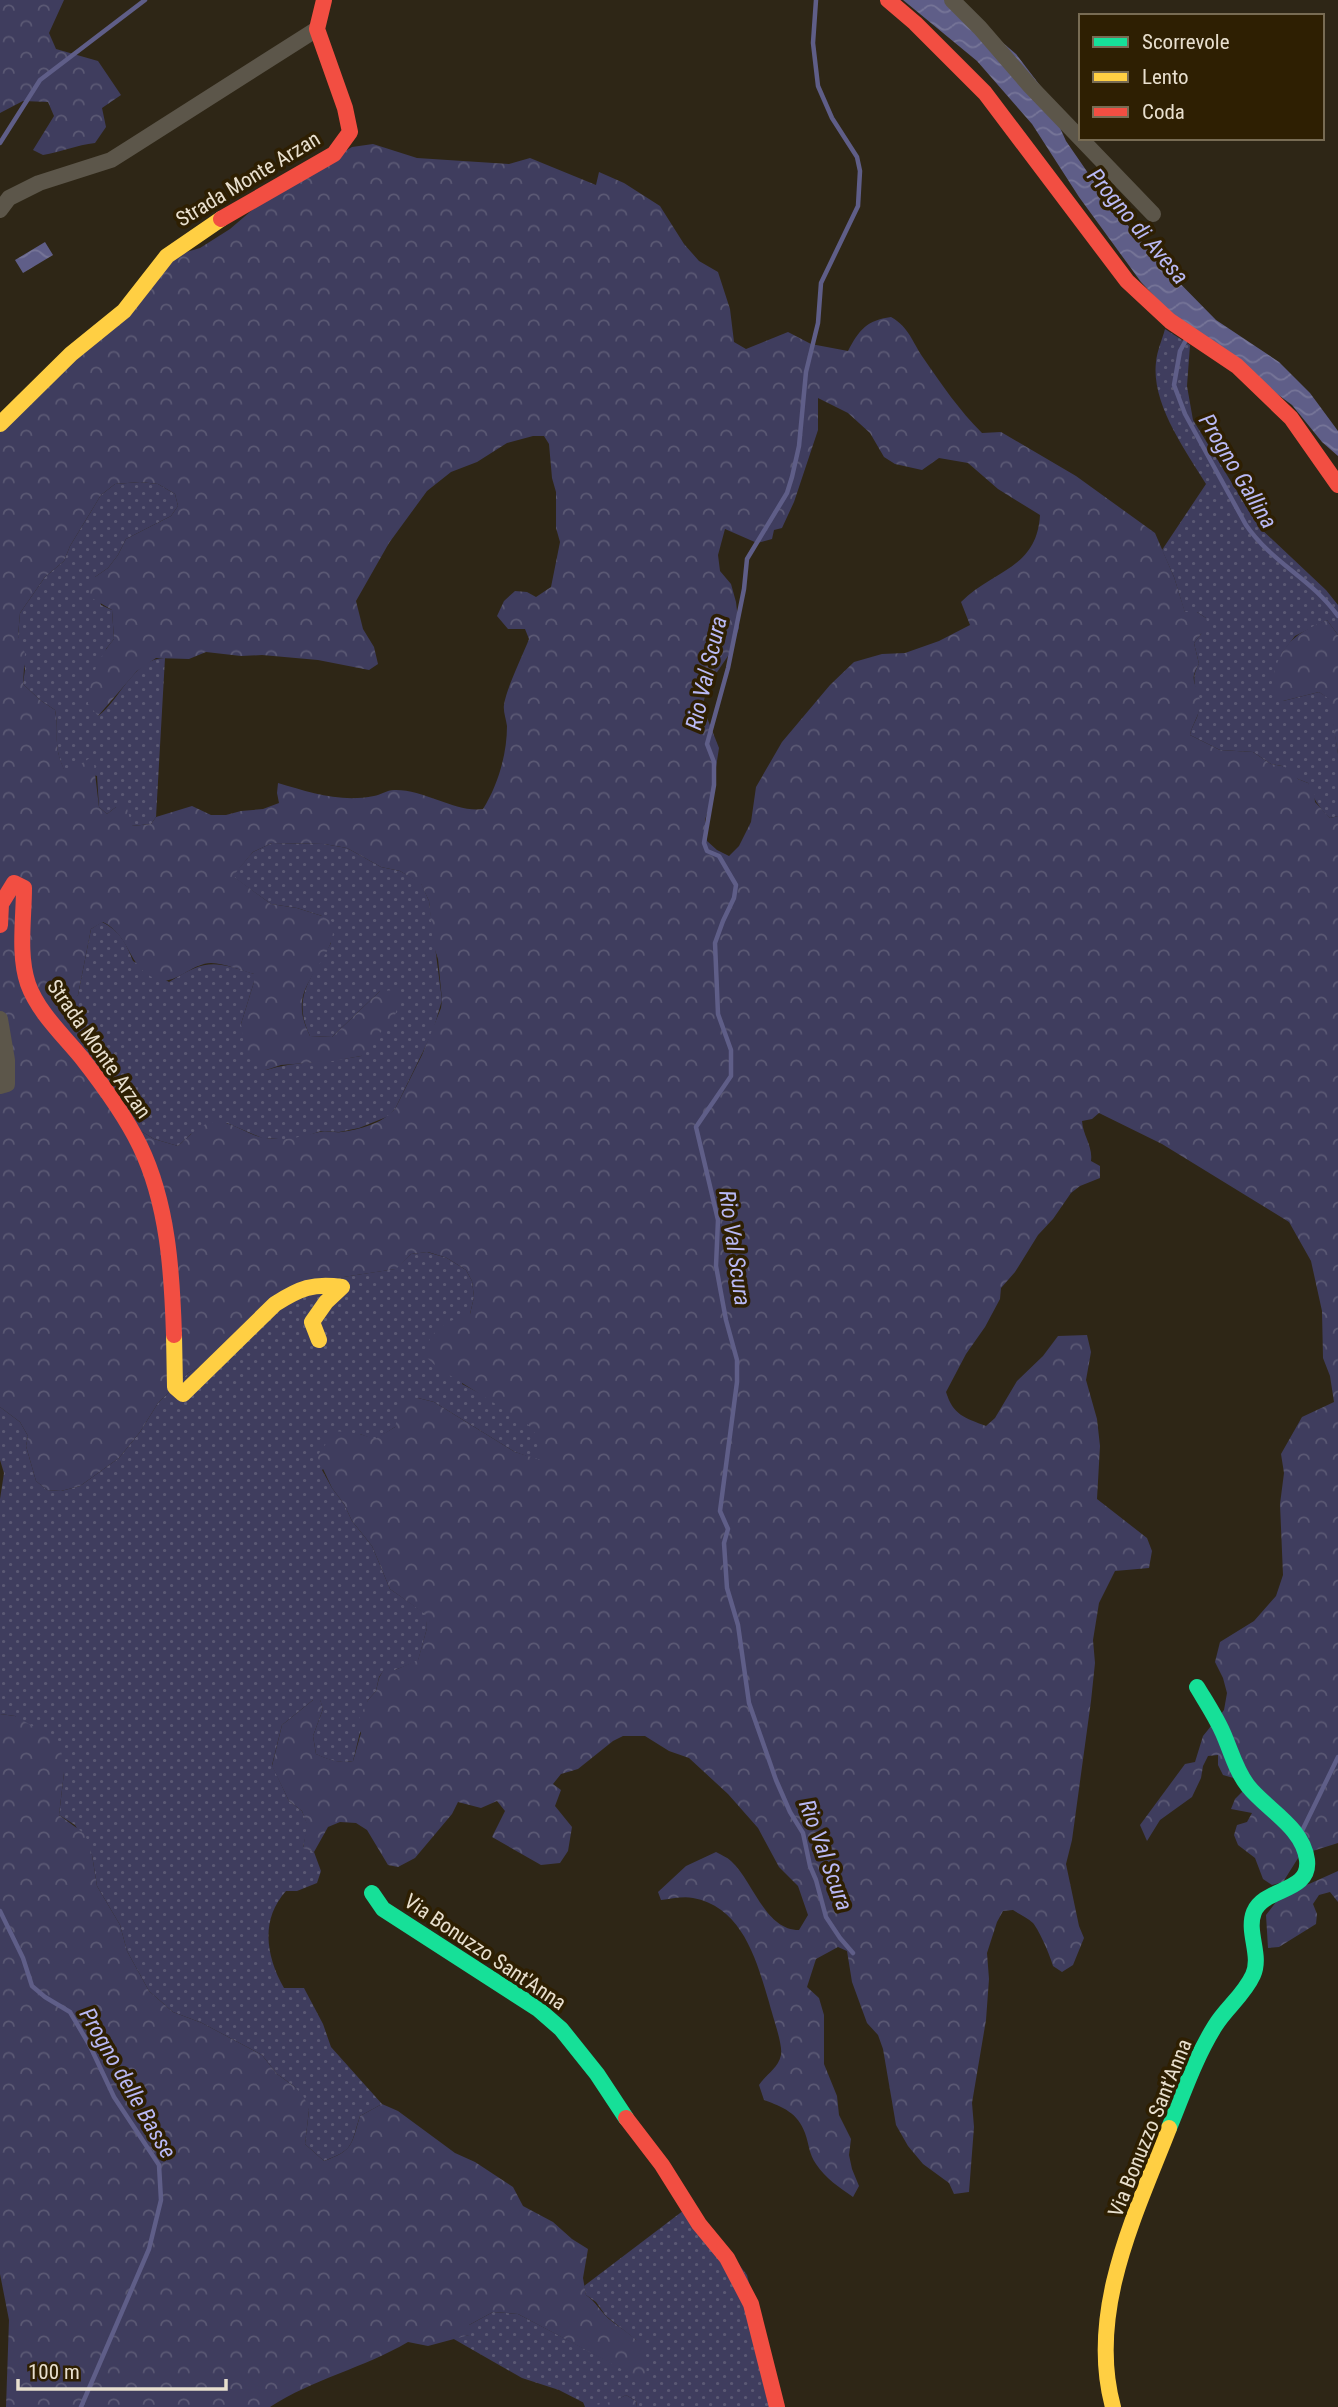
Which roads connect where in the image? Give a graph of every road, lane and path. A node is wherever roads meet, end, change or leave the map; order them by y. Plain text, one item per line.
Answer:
1 (324, 0) edge
2 (888, 0) edge
3 (951, 0) edge
4 (317, 29) junction
5 (1079, 137) edge
6 (1082, 140) edge
7 (0, 210) edge
8 (1153, 214) dead end
9 (0, 424) edge
10 (1338, 485) edge
11 (0, 925) edge
12 (0, 1019) edge
13 (0, 1086) edge
14 (319, 1340) dead end
15 (1197, 1688) dead end
16 (372, 1893) dead end
17 (778, 2407) edge
18 (1113, 2407) edge

1 - 4 street
2 - 10 street
3 - 5 street
4 - 7 street
4 - 9 street, Strada Monte Arzan
6 - 8 street
11 - 14 street, Strada Monte Arzan
12 - 13 street
15 - 18 street, Via Bonuzzo Sant'Anna
16 - 17 street, Via Bonuzzo Sant'Anna

